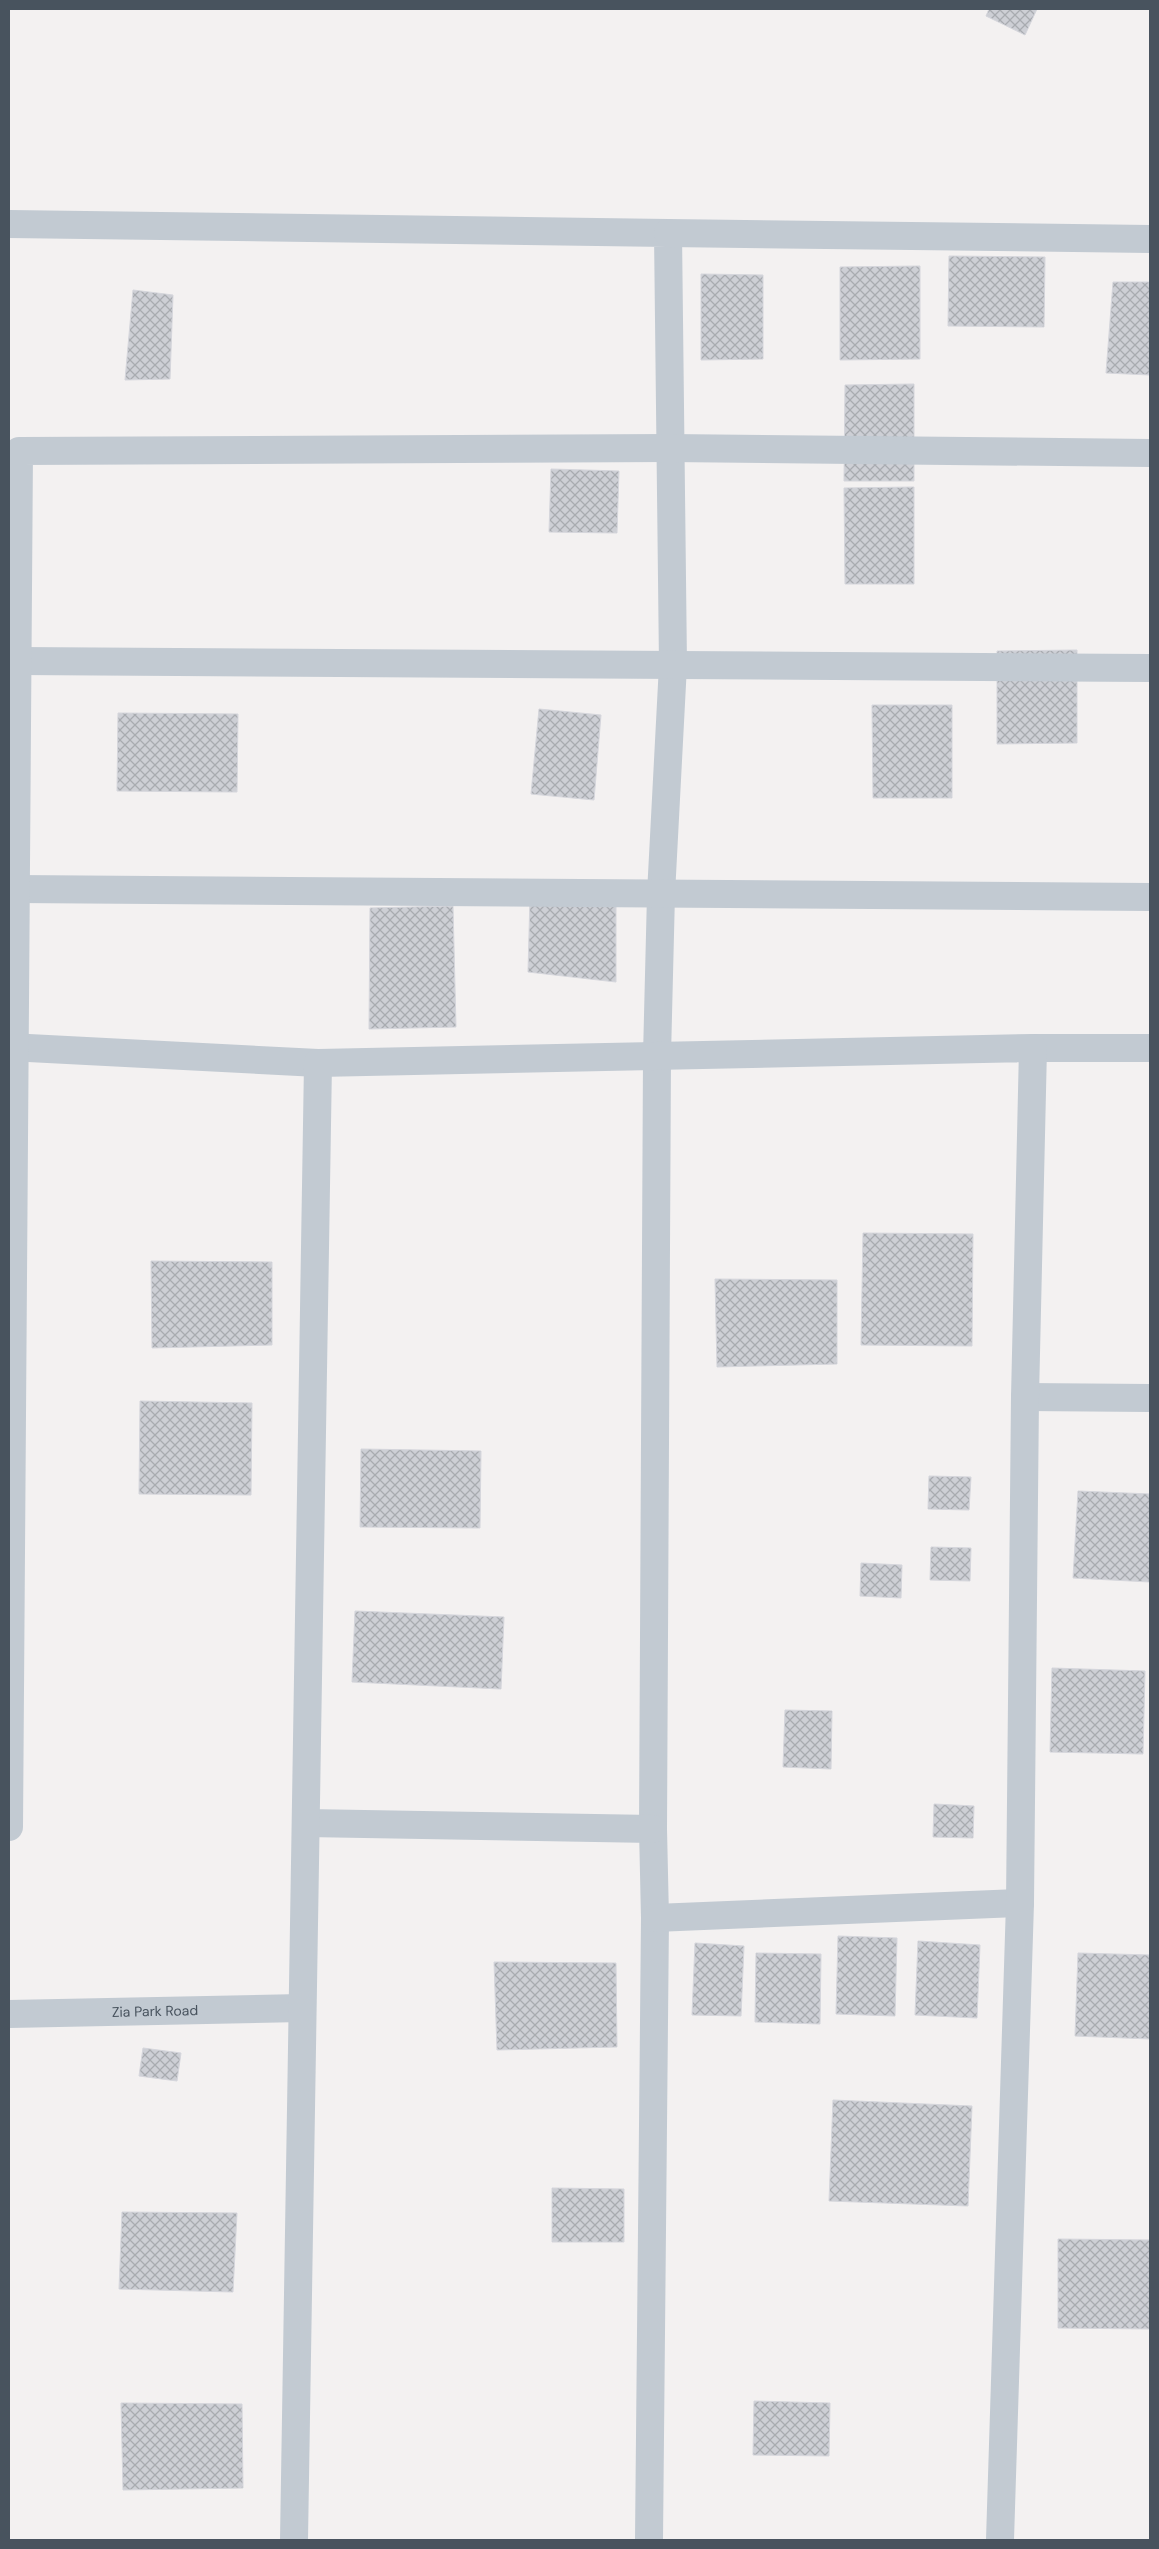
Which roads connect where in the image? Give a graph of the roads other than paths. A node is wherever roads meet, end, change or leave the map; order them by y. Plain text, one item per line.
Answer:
1 (9, 224) edge
2 (668, 233) junction
3 (1150, 239) edge
4 (670, 448) junction
5 (14, 451) edge
6 (1150, 453) edge
7 (18, 660) junction
8 (673, 664) junction
9 (1150, 668) edge
10 (16, 889) junction
11 (660, 894) junction
12 (1150, 897) edge
13 (12, 1047) edge
14 (1033, 1048) junction
15 (1150, 1048) edge
16 (658, 1056) junction
17 (318, 1063) junction
18 (1025, 1397) junction
19 (1150, 1398) edge
20 (306, 1822) junction
21 (9, 1827) edge
22 (653, 1829) junction
23 (1020, 1903) junction
24 (655, 1918) junction
25 (302, 2008) junction
26 (9, 2014) edge
27 (294, 2540) edge
28 (649, 2540) edge
29 (1000, 2540) edge

1 - 2 street
2 - 3 street
2 - 4 street
4 - 5 street
4 - 6 street
4 - 8 street
5 - 7 street
7 - 8 street
7 - 10 street
8 - 9 street
8 - 11 street
10 - 11 street
10 - 13 street
11 - 12 street
11 - 16 street
13 - 17 street
13 - 21 street
14 - 15 street
14 - 16 street
14 - 18 street
16 - 17 street
16 - 22 street
17 - 20 street
18 - 19 street
18 - 23 street
20 - 22 street
20 - 25 street
22 - 24 street
23 - 24 street
23 - 29 street
24 - 28 street
25 - 26 street, Zia Park Road
25 - 27 street

